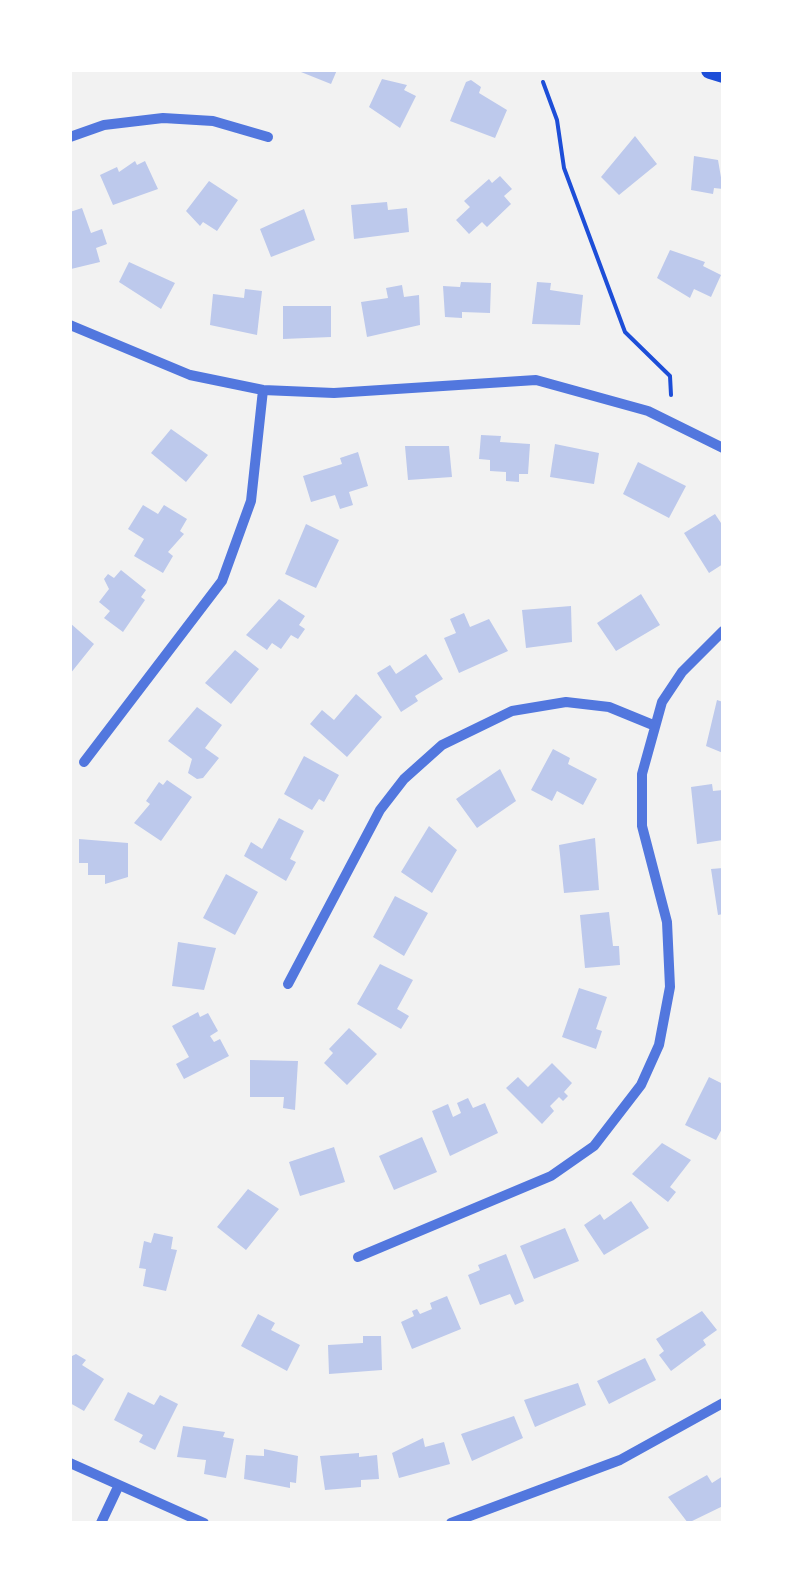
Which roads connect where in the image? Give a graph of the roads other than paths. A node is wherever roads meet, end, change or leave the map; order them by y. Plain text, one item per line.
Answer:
1 (710, 70) edge
2 (723, 74) edge
3 (70, 137) edge
4 (268, 137) dead end
5 (70, 326) edge
6 (263, 390) junction
7 (723, 448) edge
8 (723, 631) edge
9 (653, 725) junction
10 (84, 762) dead end
11 (288, 984) dead end
12 (358, 1258) dead end
13 (723, 1403) edge
14 (70, 1464) edge
15 (118, 1488) junction
16 (100, 1523) edge
17 (204, 1523) edge
18 (451, 1523) edge

1 - 2 main road
3 - 4 street
5 - 6 street
6 - 7 street
6 - 10 street
8 - 9 street
9 - 11 street
9 - 12 street
13 - 18 street
14 - 15 street
15 - 16 street
15 - 17 street

